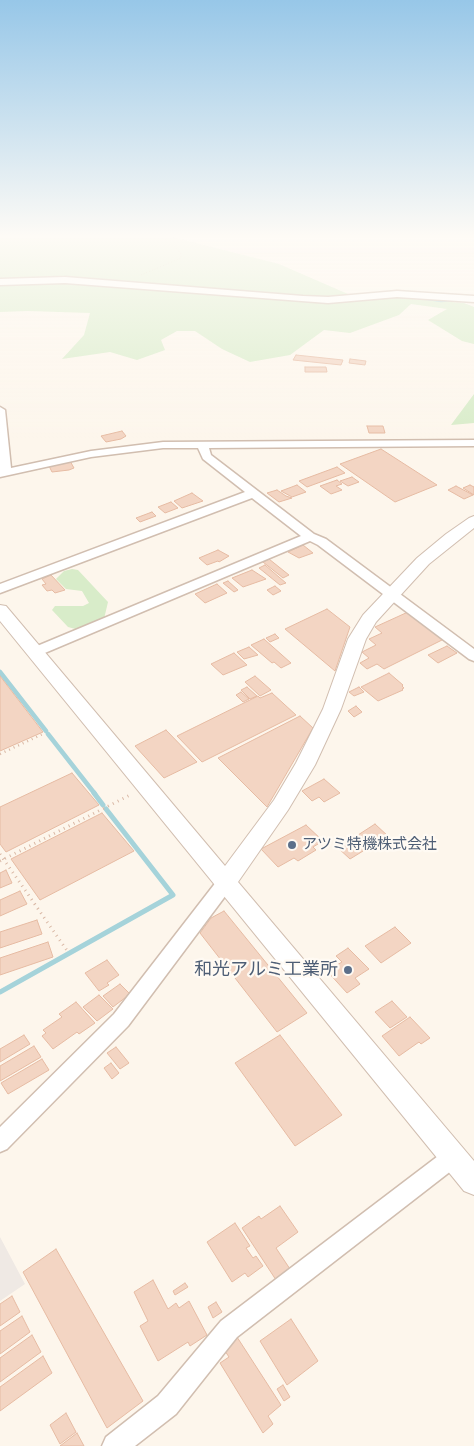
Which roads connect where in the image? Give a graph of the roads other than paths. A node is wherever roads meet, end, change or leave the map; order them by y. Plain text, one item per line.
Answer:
1 (0, 410) edge
2 (474, 443) edge
3 (204, 444) junction
4 (3, 473) edge
5 (253, 493) junction
6 (474, 521) edge
7 (310, 536) junction
8 (0, 589) edge
9 (392, 594) junction
10 (0, 610) edge
11 (35, 652) junction
12 (474, 656) edge
13 (226, 882) junction
14 (0, 1142) edge
15 (454, 1157) junction
16 (474, 1182) edge
17 (115, 1446) edge

1 - 4 street
2 - 3 street
3 - 4 street
3 - 5 street
5 - 7 street
5 - 8 street
6 - 9 street
7 - 9 street
7 - 11 street
9 - 12 street
9 - 13 street
10 - 11 street
11 - 13 street
13 - 14 street
13 - 15 street
15 - 16 street
15 - 17 street

